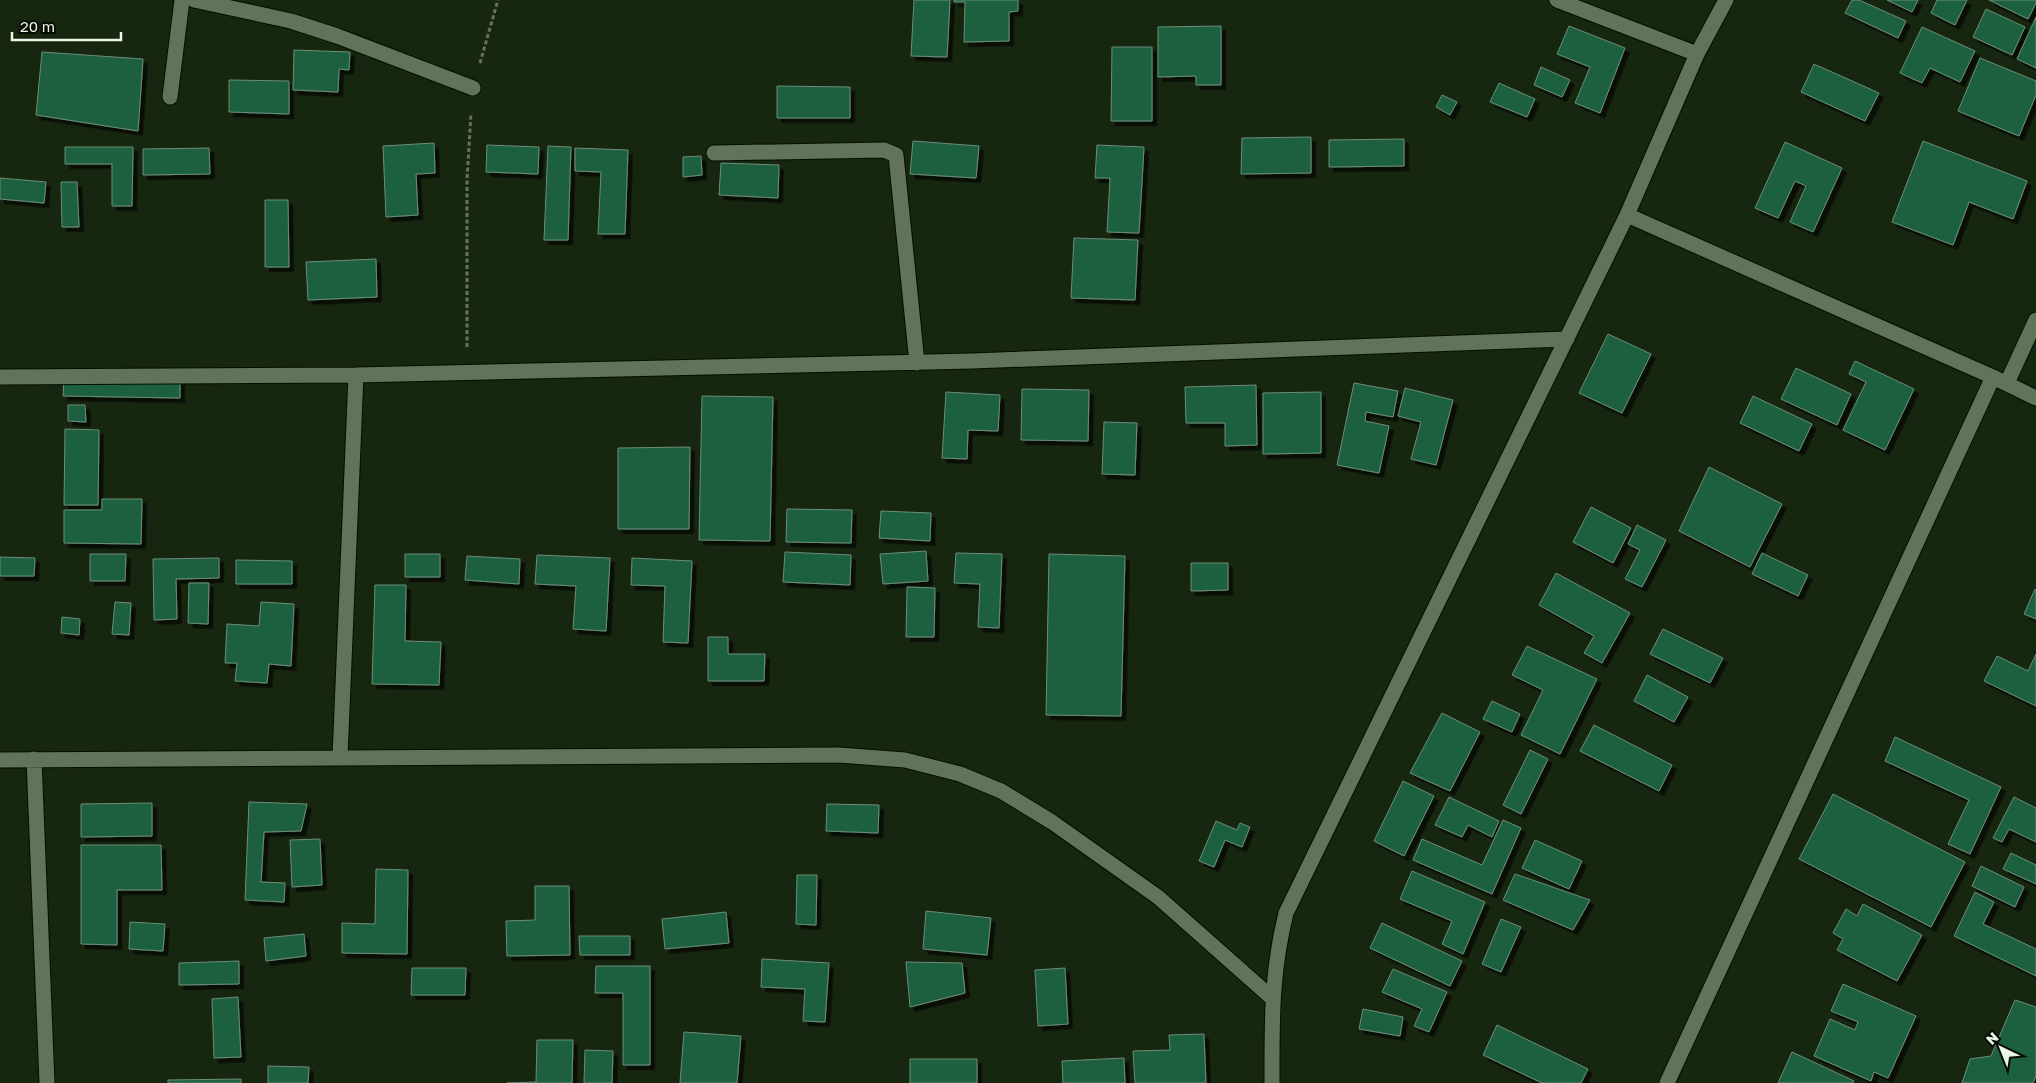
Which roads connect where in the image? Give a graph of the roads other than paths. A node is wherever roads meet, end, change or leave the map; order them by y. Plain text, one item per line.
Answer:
1 (182, 0) edge
2 (194, 0) edge
3 (1557, 0) edge
4 (1726, 0) edge
5 (1697, 54) junction
6 (473, 88) road end
7 (170, 97) dead end
8 (714, 153) dead end
9 (1627, 215) junction
10 (2036, 320) edge
11 (1567, 339) junction
12 (917, 363) junction
13 (356, 374) junction
14 (0, 377) edge
15 (2000, 380) junction
16 (2036, 398) edge
17 (340, 757) junction
18 (34, 759) junction
19 (0, 760) edge
20 (1272, 998) junction
21 (48, 1083) edge
22 (1272, 1083) edge
23 (1667, 1083) edge

1 - 7 street
2 - 6 street
3 - 5 street
4 - 5 street
5 - 9 street
8 - 12 street
9 - 11 street
9 - 15 street
10 - 15 street
11 - 12 street
11 - 20 street
12 - 13 street
13 - 14 street
13 - 17 street
15 - 16 street
15 - 23 street
17 - 18 street
17 - 20 street
18 - 19 street
18 - 21 street
20 - 22 street

